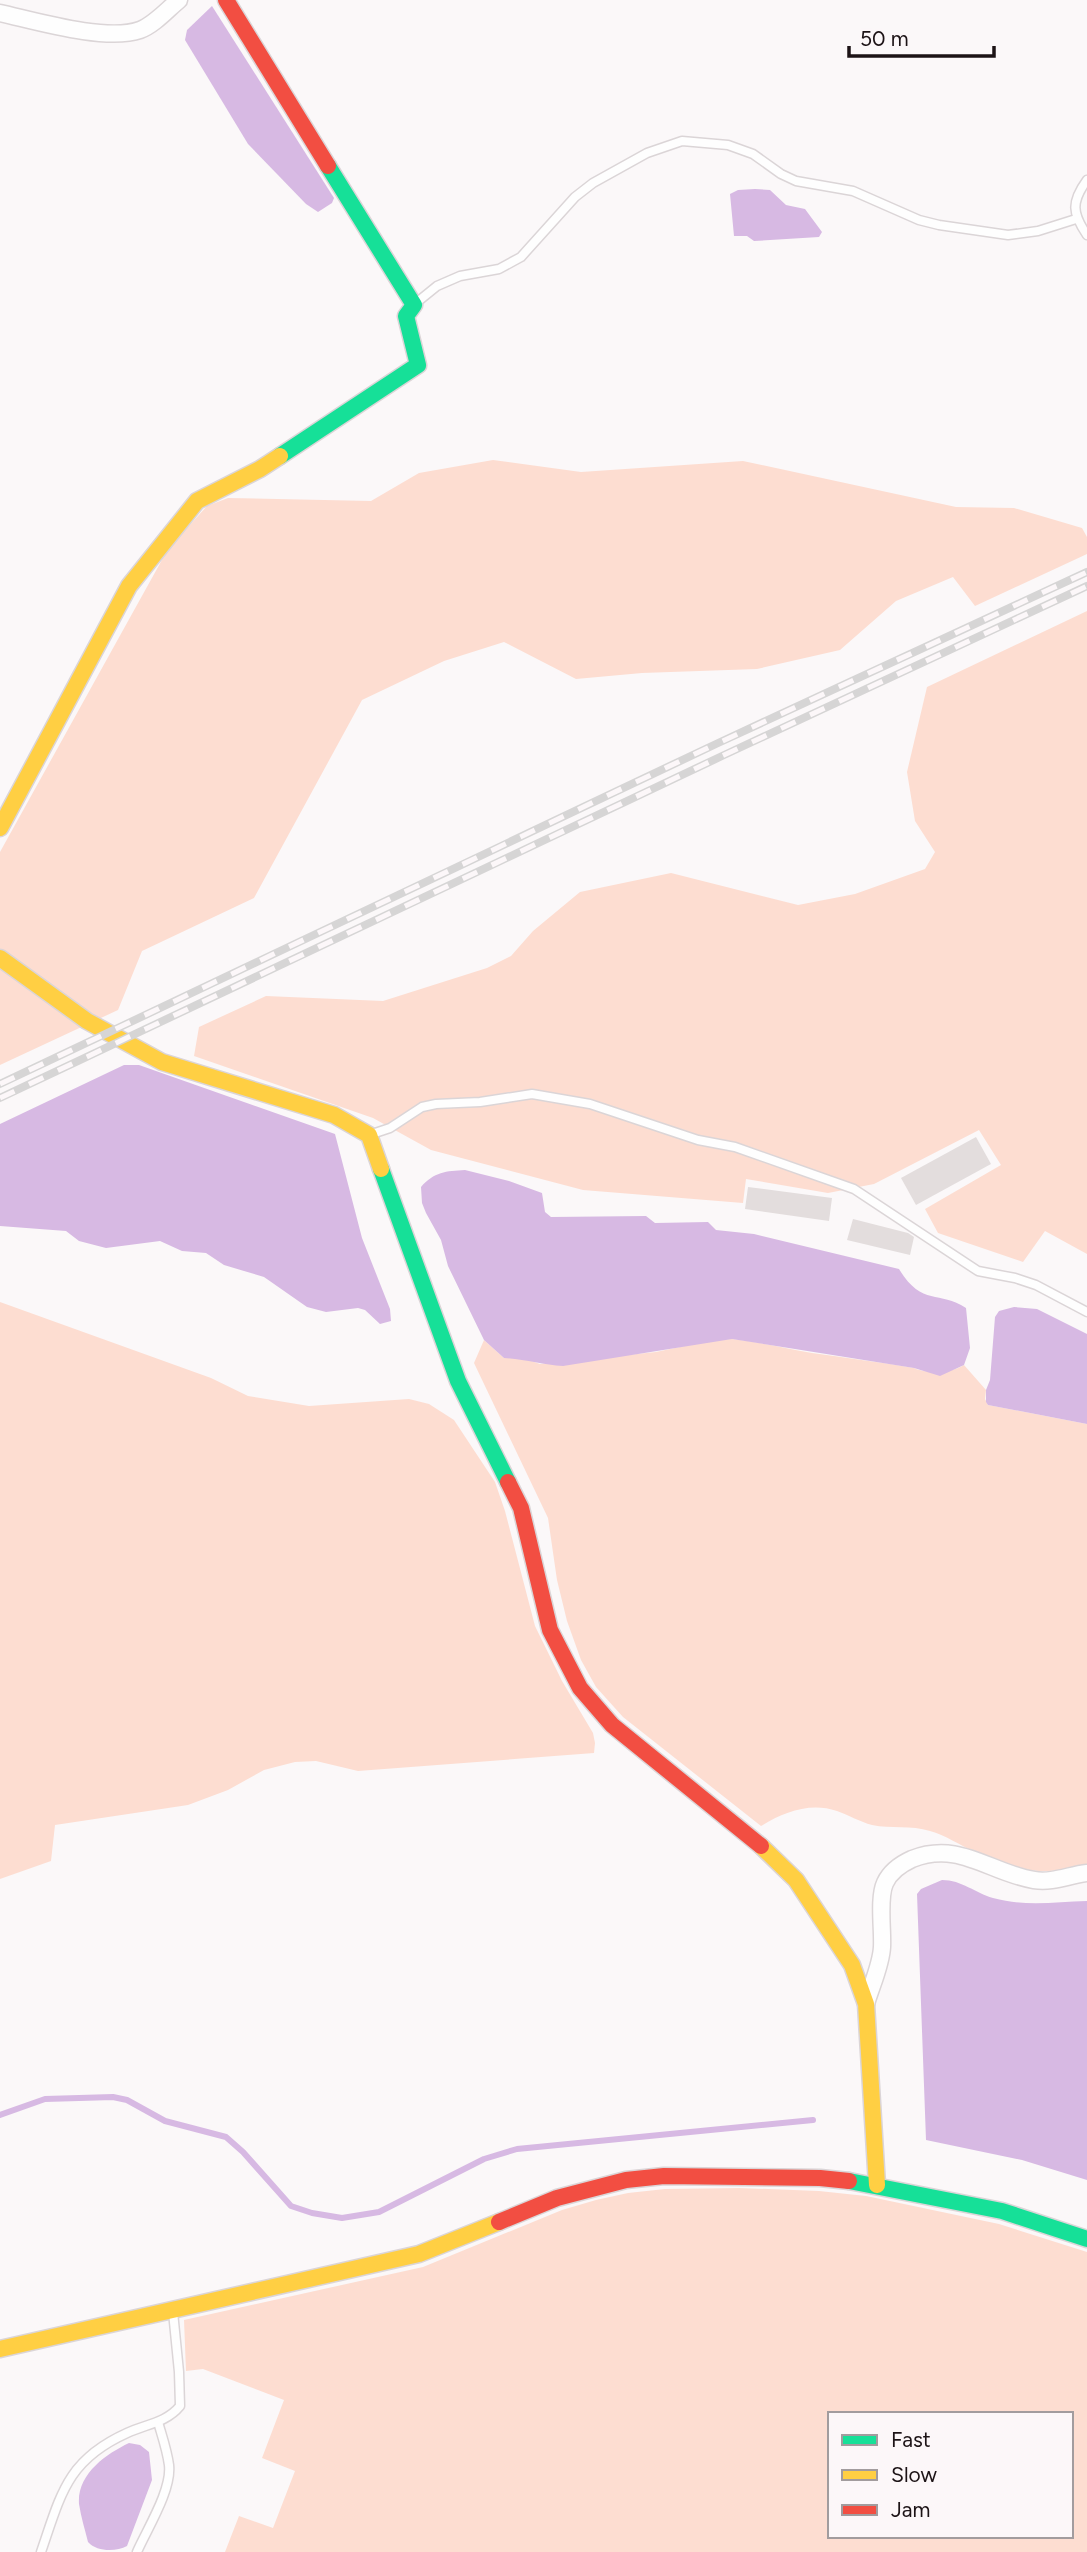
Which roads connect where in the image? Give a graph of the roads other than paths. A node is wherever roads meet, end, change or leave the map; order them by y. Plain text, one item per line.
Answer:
1 (179, 0) edge
2 (226, 0) edge
3 (0, 13) edge
4 (1087, 180) edge
5 (1076, 219) junction
6 (1087, 236) edge
7 (414, 305) junction
8 (0, 828) edge
9 (0, 958) edge
10 (369, 1135) junction
11 (1087, 1312) edge
12 (1087, 1873) edge
13 (866, 2004) junction
14 (877, 2185) junction
15 (1087, 2239) edge
16 (173, 2309) junction
17 (0, 2349) edge
18 (158, 2422) junction
19 (41, 2552) edge
20 (137, 2552) edge

1 - 3 street
2 - 7 street
4 - 5 lane
5 - 6 lane
5 - 7 lane
7 - 8 street
9 - 10 street
10 - 11 lane
10 - 13 street
12 - 13 street
13 - 14 street
14 - 15 street
14 - 16 street
16 - 17 street
16 - 18 lane
18 - 19 lane
18 - 20 lane

